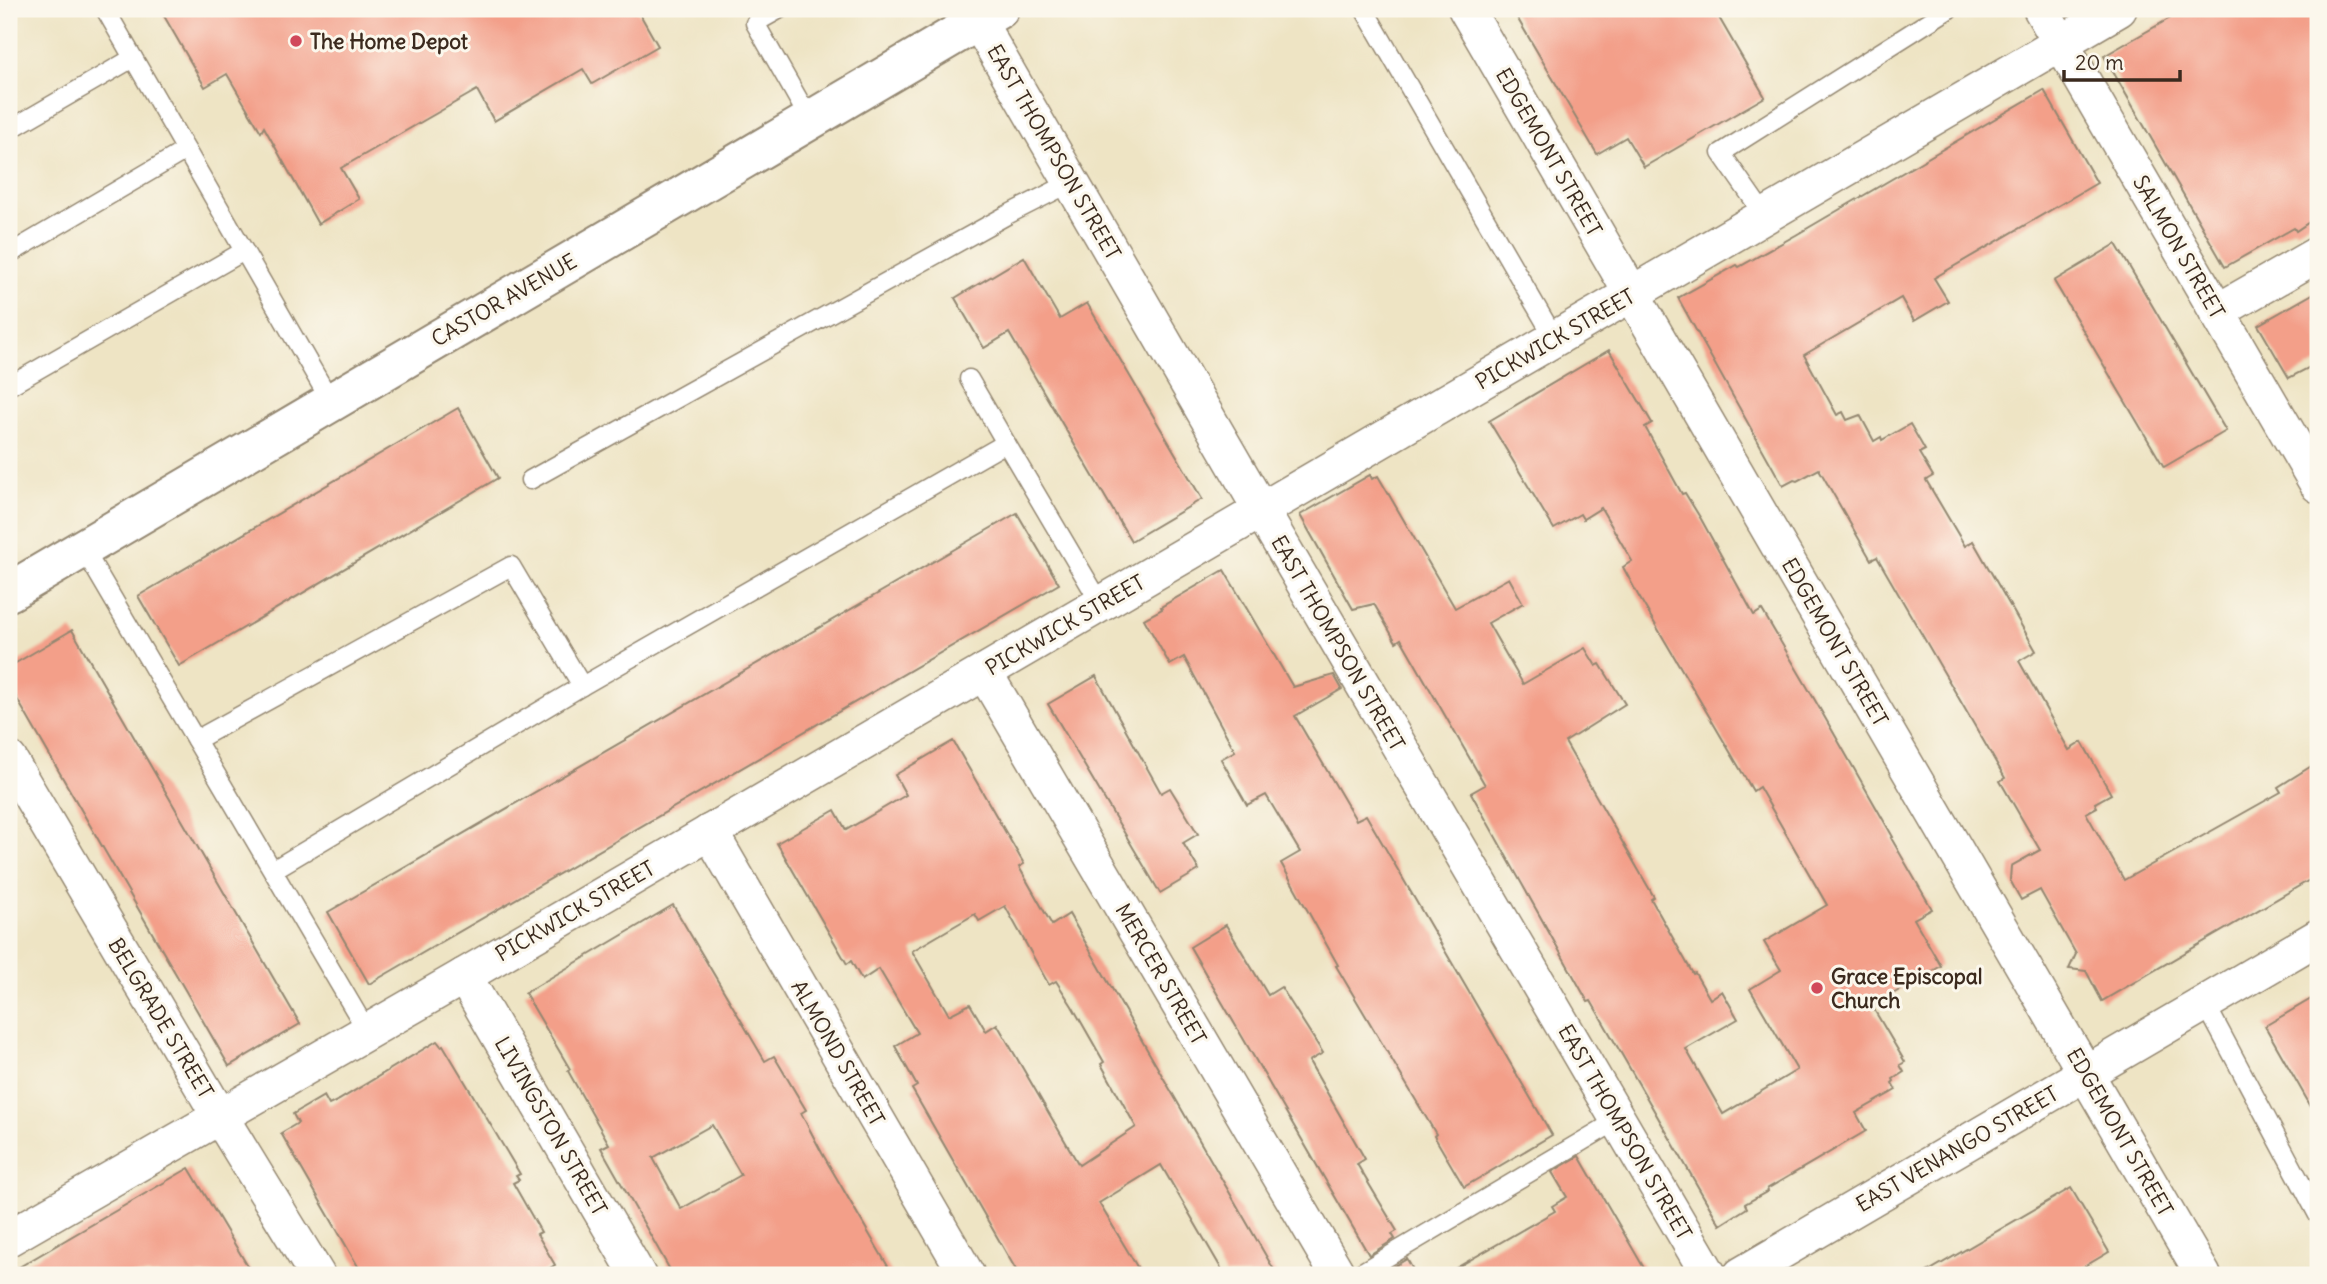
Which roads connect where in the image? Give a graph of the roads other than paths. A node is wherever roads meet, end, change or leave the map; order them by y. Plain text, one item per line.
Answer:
1 (105, 9) edge
2 (780, 9) edge
3 (1364, 9) edge
4 (1466, 9) edge
5 (1949, 9) edge
6 (2041, 9) edge
7 (2119, 9) edge
8 (983, 13) edge
9 (2061, 43) junction
10 (133, 58) junction
11 (810, 120) junction
12 (9, 130) edge
13 (186, 150) junction
14 (1072, 182) junction
15 (1765, 216) junction
16 (244, 251) junction
17 (9, 254) edge
18 (2318, 254) edge
19 (1633, 294) junction
20 (2217, 312) junction
21 (1555, 340) junction
22 (969, 379) dead end
23 (9, 386) edge
24 (331, 402) junction
25 (1006, 443) junction
26 (530, 480) dead end
27 (2318, 485) edge
28 (1261, 510) junction
29 (83, 548) junction
30 (9, 592) edge
31 (1101, 604) junction
32 (984, 672) junction
33 (582, 686) junction
34 (197, 740) junction
35 (9, 759) edge
36 (710, 832) junction
37 (273, 870) junction
38 (2318, 937) edge
39 (464, 976) junction
40 (2205, 1003) junction
41 (367, 1031) junction
42 (2085, 1073) junction
43 (219, 1115) junction
44 (1618, 1120) junction
45 (2318, 1215) edge
46 (9, 1238) edge
47 (1340, 1274) edge
48 (317, 1275) edge
49 (638, 1275) edge
50 (967, 1275) edge
51 (1709, 1275) edge
52 (1741, 1275) edge
53 (2203, 1275) edge

1 - 10 lane
2 - 11 lane
3 - 21 lane
4 - 19 street, EDGEMONT STREET
5 - 15 lane
6 - 9 street, SALMON STREET
7 - 9 street, PICKWICK STREET
8 - 11 main road, CASTOR AVENUE
8 - 14 street, EAST THOMPSON STREET
9 - 15 street, PICKWICK STREET
9 - 20 street, SALMON STREET
10 - 12 lane
10 - 13 lane
11 - 24 main road, CASTOR AVENUE
13 - 16 lane
13 - 17 lane
14 - 26 lane
14 - 28 street, EAST THOMPSON STREET
15 - 19 street, PICKWICK STREET
16 - 23 lane
16 - 24 lane
18 - 20 street
19 - 21 street, PICKWICK STREET
19 - 42 street, EDGEMONT STREET
20 - 27 street, SALMON STREET
21 - 28 street, PICKWICK STREET
22 - 25 lane
24 - 29 main road, CASTOR AVENUE
25 - 31 lane
25 - 33 lane
28 - 31 street, PICKWICK STREET
28 - 44 street, EAST THOMPSON STREET
29 - 30 main road, CASTOR AVENUE
29 - 34 lane
31 - 32 street, PICKWICK STREET
32 - 36 street, PICKWICK STREET
32 - 47 street, MERCER STREET
33 - 34 lane
33 - 37 lane
34 - 37 lane
35 - 43 street, BELGRADE STREET
36 - 39 street, PICKWICK STREET
36 - 50 street, ALMOND STREET
37 - 41 lane
38 - 40 street, EAST VENANGO STREET
39 - 41 street, PICKWICK STREET
39 - 49 street, LIVINGSTON STREET
40 - 42 street, EAST VENANGO STREET
40 - 45 lane
41 - 43 street, PICKWICK STREET
42 - 52 street, EAST VENANGO STREET
42 - 53 street, EDGEMONT STREET
43 - 46 street, PICKWICK STREET
43 - 48 street, BELGRADE STREET
44 - 47 lane
44 - 51 street, EAST THOMPSON STREET

